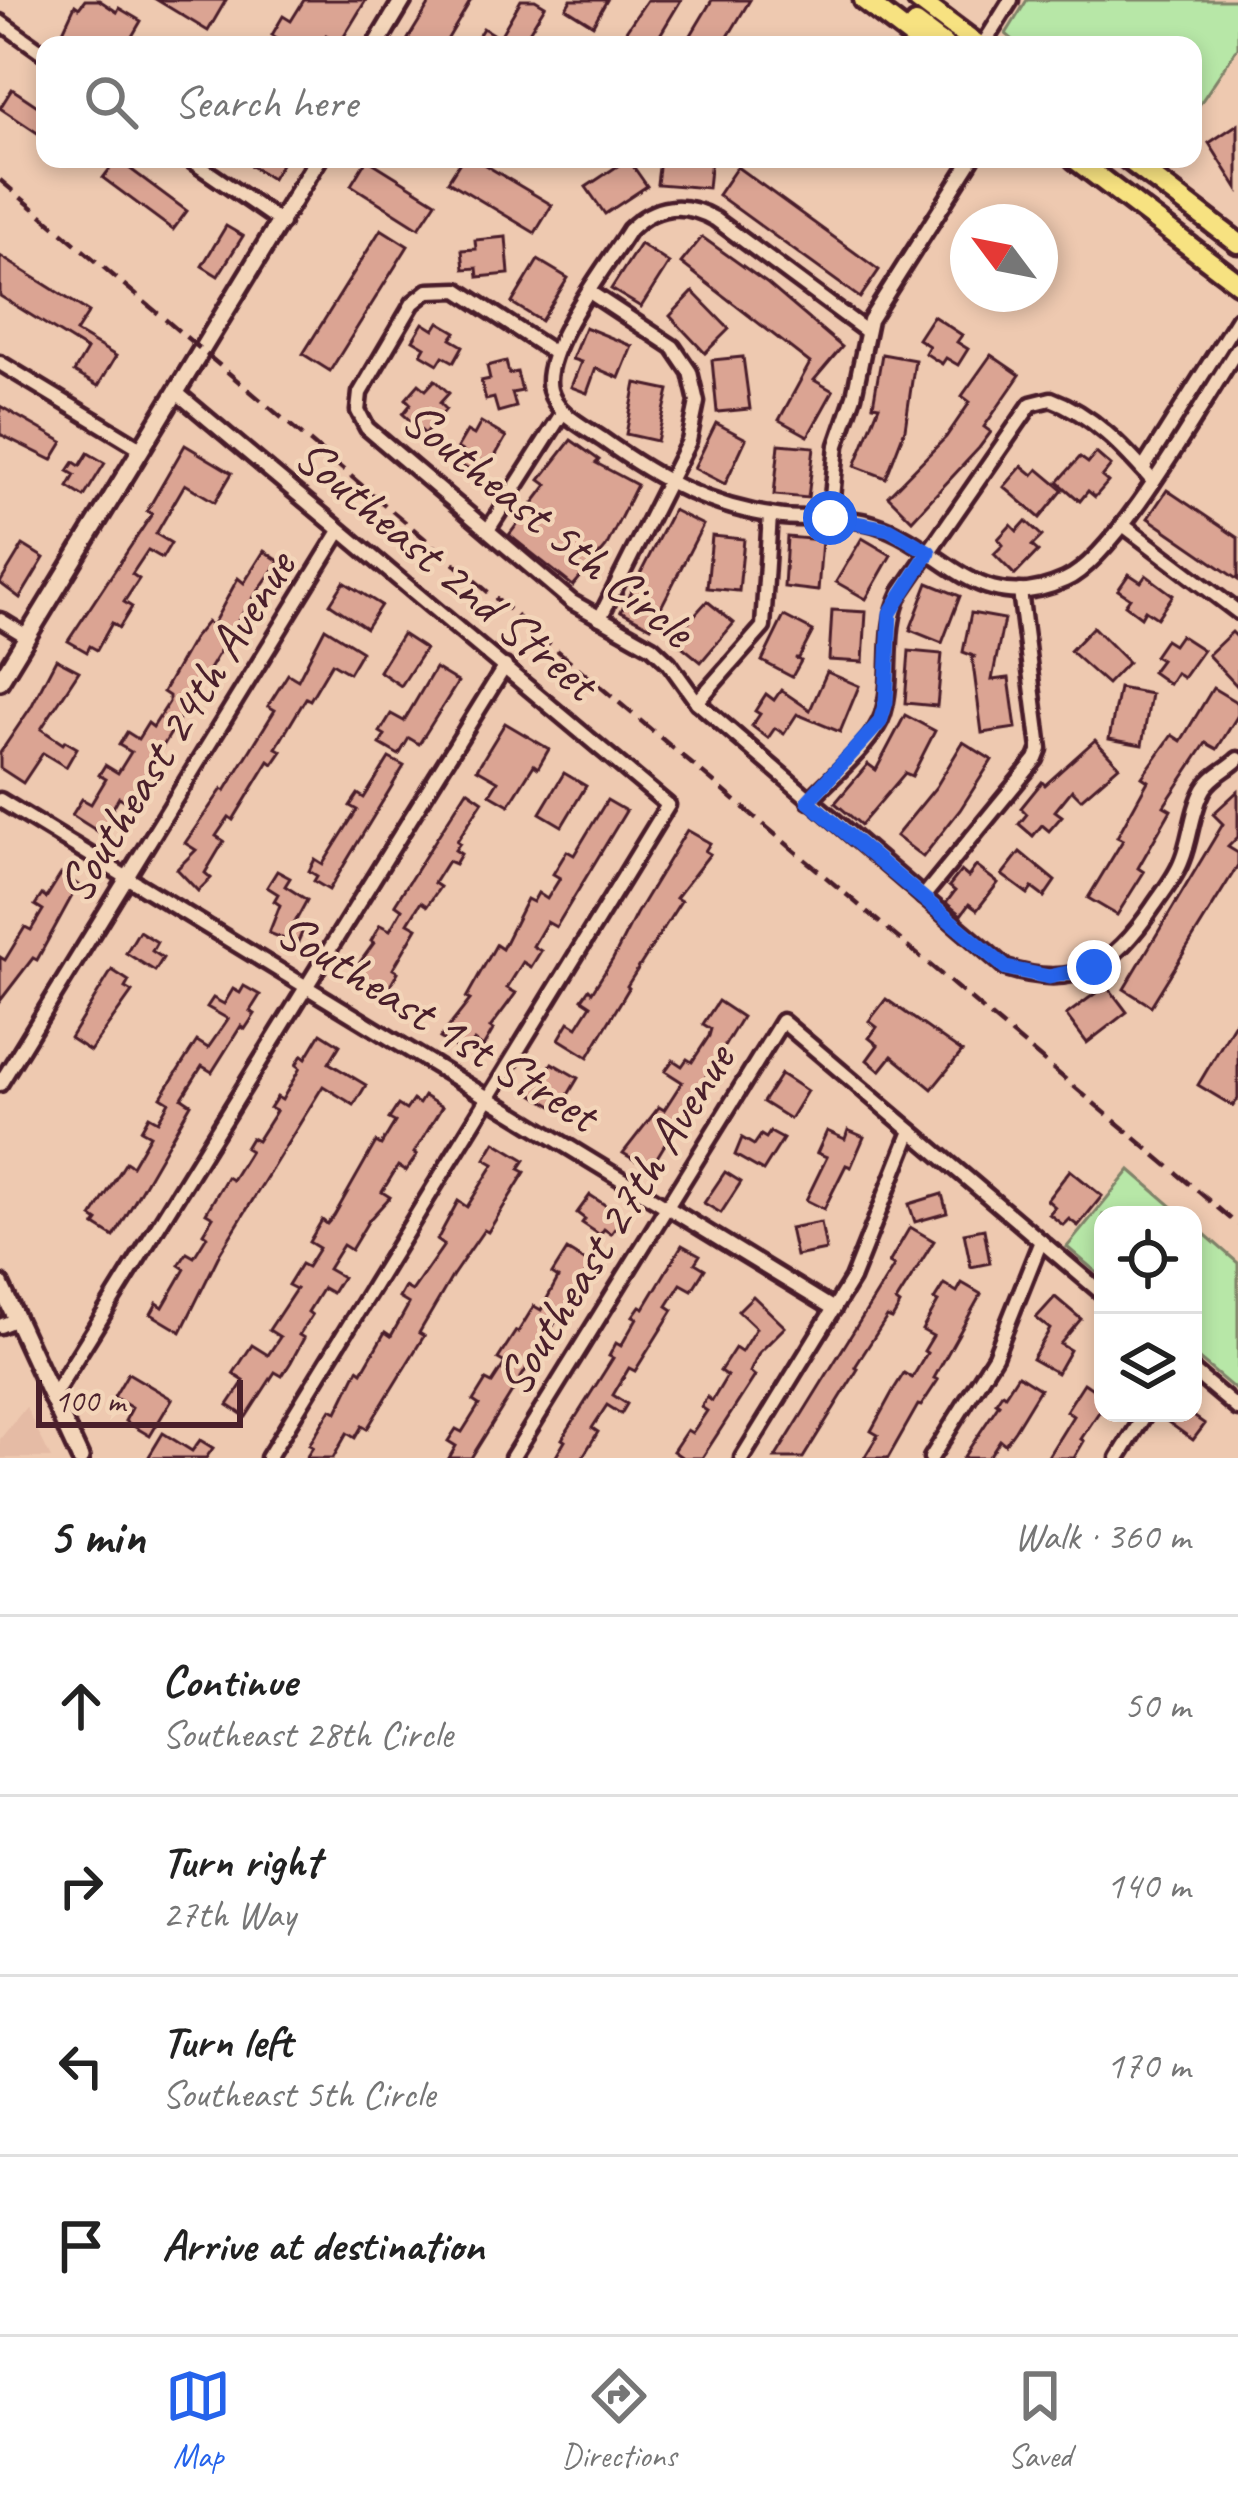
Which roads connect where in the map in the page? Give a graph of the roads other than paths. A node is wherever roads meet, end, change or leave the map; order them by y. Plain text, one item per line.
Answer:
1 (403, 0) edge
2 (864, 0) edge
3 (918, 0) edge
4 (1011, 0) edge
5 (883, 15) junction
6 (0, 22) edge
7 (381, 36) edge
8 (911, 36) edge
9 (932, 36) edge
10 (968, 36) edge
11 (986, 36) edge
12 (36, 48) edge
13 (202, 168) edge
14 (313, 168) edge
15 (966, 168) edge
16 (1087, 168) edge
17 (1140, 168) edge
18 (282, 223) junction
19 (1238, 243) edge
20 (1238, 283) edge
21 (591, 293) junction
22 (1238, 318) edge
23 (866, 331) junction
24 (1238, 348) edge
25 (554, 353) junction
26 (0, 363) edge
27 (177, 393) junction
28 (563, 412) junction
29 (142, 449) junction
30 (1147, 474) junction
31 (665, 482) junction
32 (770, 515) junction
33 (830, 518) junction
34 (1123, 525) junction
35 (488, 530) junction
36 (340, 531) junction
37 (929, 552) junction
38 (1020, 591) junction
39 (1238, 611) edge
40 (600, 618) junction
41 (0, 620) edge
42 (28, 637) junction
43 (505, 666) junction
44 (0, 681) edge
45 (698, 702) junction
46 (1238, 759) edge
47 (0, 800) edge
48 (808, 801) junction
49 (128, 877) junction
50 (922, 897) junction
51 (309, 987) junction
52 (0, 1084) edge
53 (488, 1097) junction
54 (911, 1131) junction
55 (667, 1207) junction
56 (1041, 1241) junction
57 (0, 1284) edge
58 (1094, 1286) edge
59 (834, 1309) junction
60 (17, 1319) junction
61 (0, 1326) edge
62 (1202, 1379) edge
63 (51, 1399) junction
64 (1238, 1409) edge
65 (1140, 1422) edge
66 (80, 1458) edge
67 (268, 1458) edge
68 (512, 1458) edge
69 (742, 1458) edge
70 (932, 1458) edge
71 (1118, 1458) edge

1 - 7 street
2 - 5 main road
3 - 10 main road
4 - 11 street
5 - 8 main road
5 - 9 main road
6 - 12 street
13 - 18 street
14 - 18 street
15 - 23 street
16 - 20 main road
17 - 19 main road
18 - 27 street
21 - 23 street
21 - 25 street
21 - 31 street
22 - 30 street
23 - 33 street
24 - 30 street
25 - 28 street
25 - 35 street, Southeast 5th Circle
26 - 29 street
27 - 29 street
27 - 36 street, Southeast 2nd Street
28 - 31 street
28 - 35 street
29 - 42 street
30 - 34 street
30 - 37 street
31 - 32 street
31 - 40 street
32 - 33 street
32 - 45 street, Southeast 5th Circle
33 - 37 street
34 - 38 street
34 - 39 street
35 - 40 street, Southeast 5th Circle
36 - 43 street, Southeast 2nd Street
36 - 49 street, Southeast 24th Avenue
37 - 38 street
37 - 48 street
38 - 50 street
40 - 45 street, Southeast 5th Circle
41 - 42 street
42 - 44 street
43 - 51 street
43 - 53 street, Southeast 2nd Street
45 - 48 street, Southeast 5th Circle
46 - 50 street, Southeast 5th Circle
47 - 49 street, Southeast 1st Street
48 - 50 street, Southeast 5th Circle
49 - 51 street, Southeast 1st Street
49 - 52 street, Southeast 24th Avenue
51 - 53 street, Southeast 1st Street
51 - 63 street
53 - 55 street, Southeast 1st Street
53 - 67 street
54 - 55 street, Southeast 27th Avenue
54 - 56 street
54 - 59 street
55 - 59 street, Southeast 1st Street
55 - 68 street, Southeast 27th Avenue
56 - 58 street
56 - 70 street
57 - 60 street
59 - 69 street
60 - 61 street
60 - 63 street
62 - 64 street
63 - 66 street
65 - 71 street

